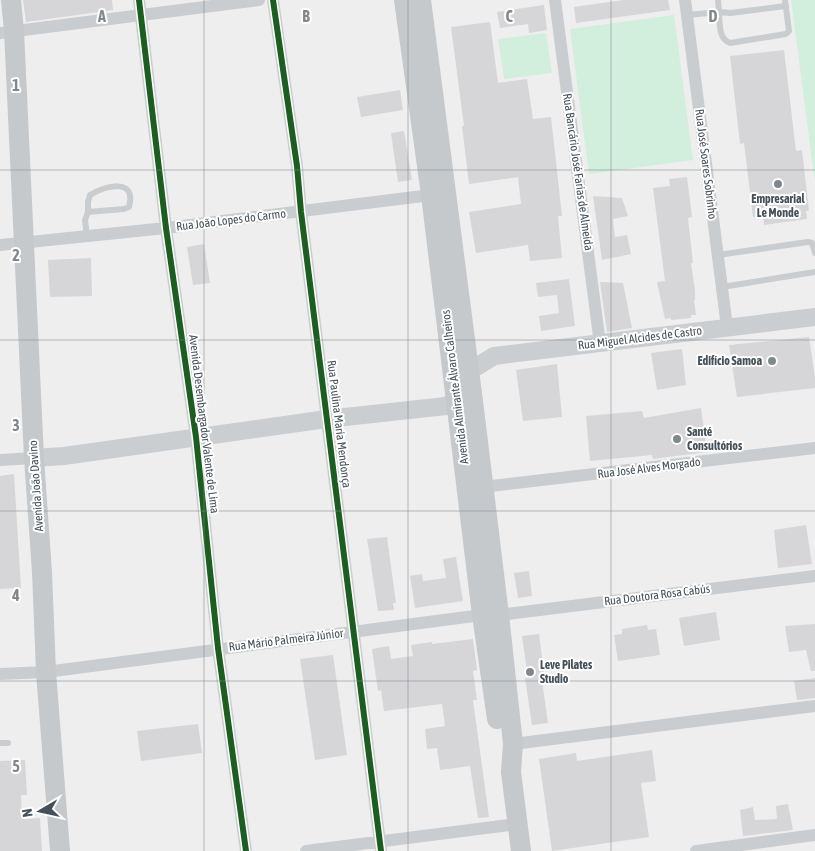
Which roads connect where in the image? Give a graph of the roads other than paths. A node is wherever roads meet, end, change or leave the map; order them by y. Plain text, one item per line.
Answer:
1 (11, 0) edge
2 (139, 0) edge
3 (259, 0) edge
4 (273, 0) edge
5 (404, 0) edge
6 (421, 0) edge
7 (555, 0) edge
8 (685, 0) edge
9 (718, 0) edge
10 (786, 3) edge
11 (719, 12) junction
12 (141, 15) junction
13 (687, 15) junction
14 (7, 32) edge
15 (431, 195) junction
16 (88, 212) junction
17 (300, 212) junction
18 (166, 228) junction
19 (87, 237) junction
20 (24, 243) junction
21 (0, 245) edge
22 (815, 253) edge
23 (718, 255) junction
24 (815, 272) edge
25 (722, 287) junction
26 (815, 317) edge
27 (726, 327) junction
28 (600, 344) junction
29 (468, 372) junction
30 (456, 400) junction
31 (327, 419) junction
32 (196, 437) junction
33 (815, 448) edge
34 (34, 458) junction
35 (0, 460) edge
36 (483, 487) junction
37 (815, 576) edge
38 (491, 615) junction
39 (354, 631) junction
40 (218, 648) junction
41 (46, 672) junction
42 (0, 674) edge
43 (815, 706) edge
44 (0, 743) edge
45 (8, 743) dead end
46 (513, 744) junction
47 (511, 772) junction
48 (518, 824) junction
49 (815, 835) edge
50 (380, 846) edge
51 (60, 851) edge
52 (246, 851) edge
53 (306, 851) edge
54 (521, 851) edge
55 (696, 851) edge

1 - 14 main road, Avenida João Davino
2 - 12 street, Avenida Desembargador Valente de Lima
3 - 12 street
4 - 17 street, Rua Paulina Maria Mendonça
5 - 15 main road, Avenida Almirante Álvaro Calheiros
6 - 29 main road, Avenida Almirante Álvaro Calheiros
7 - 28 street, Rua Bancário José Farias de Almeida
8 - 13 street, Rua José Soares Sobrinho
9 - 11 lane
10 - 11 lane
10 - 11 lane
11 - 13 lane
12 - 14 street
12 - 18 street, Avenida Desembargador Valente de Lima
13 - 23 street, Rua José Soares Sobrinho
14 - 20 main road, Avenida João Davino
15 - 17 street, Rua João Lopes do Carmo
15 - 30 main road, Avenida Almirante Álvaro Calheiros
16 - 16 lane
16 - 19 lane
17 - 18 street, Rua João Lopes do Carmo
17 - 31 street, Rua Paulina Maria Mendonça
18 - 19 street, Rua João Lopes do Carmo
18 - 32 street, Avenida Desembargador Valente de Lima
19 - 20 street, Rua João Lopes do Carmo
20 - 21 street, Rua João Lopes do Carmo
20 - 34 main road, Avenida João Davino
22 - 23 lane
23 - 25 street, Rua José Soares Sobrinho
24 - 25 lane
25 - 27 street, Rua José Soares Sobrinho
26 - 27 street, Rua Miguel Alcides de Castro
27 - 28 street, Rua Miguel Alcides de Castro
28 - 29 street, Rua Miguel Alcides de Castro
29 - 30 street
29 - 36 main road, Avenida Almirante Álvaro Calheiros
30 - 31 street
30 - 38 main road, Avenida Almirante Álvaro Calheiros
31 - 32 street
31 - 39 street, Rua Paulina Maria Mendonça
32 - 34 street
32 - 40 street, Avenida Desembargador Valente de Lima
33 - 36 street, Rua José Alves Morgado
34 - 35 street
34 - 41 main road, Avenida João Davino
36 - 38 main road, Avenida Almirante Álvaro Calheiros
37 - 38 street, Rua Doutora Rosa Cabús
38 - 39 street, Rua Mário Palmeira Júnior
38 - 46 main road, Avenida Almirante Álvaro Calheiros
38 - 47 main road, Avenida Almirante Álvaro Calheiros
39 - 40 street, Rua Mário Palmeira Júnior
39 - 50 street, Rua Paulina Maria Mendonça
40 - 41 street, Rua Mário Palmeira Júnior
40 - 52 street, Avenida Desembargador Valente de Lima
41 - 42 street, Rua Mário Palmeira Júnior
41 - 51 main road, Avenida João Davino
43 - 46 street
44 - 45 lane
46 - 47 main road, Avenida Almirante Álvaro Calheiros
47 - 48 main road, Avenida Almirante Álvaro Calheiros
48 - 50 street
48 - 54 main road, Avenida Almirante Álvaro Calheiros
49 - 55 street
50 - 53 street

